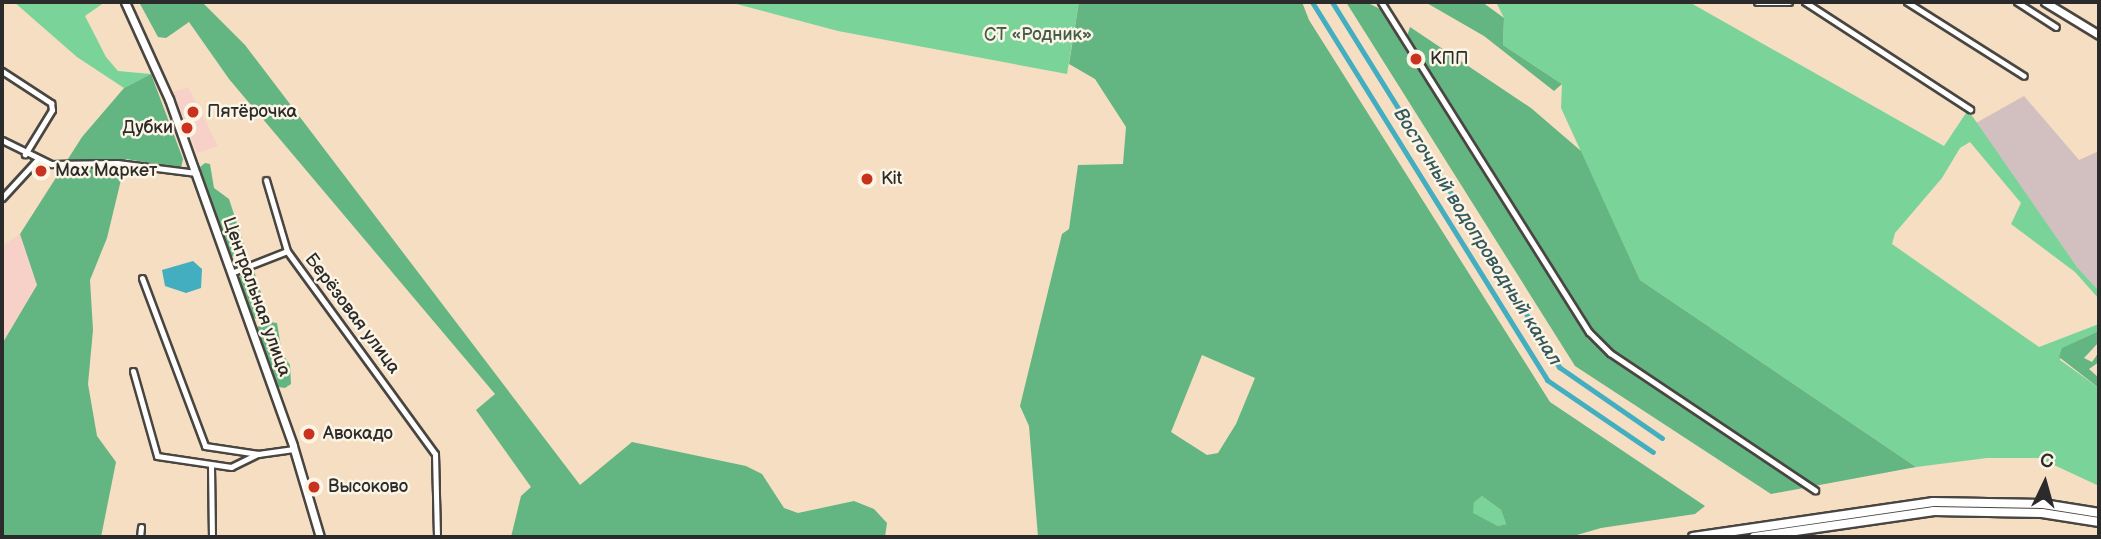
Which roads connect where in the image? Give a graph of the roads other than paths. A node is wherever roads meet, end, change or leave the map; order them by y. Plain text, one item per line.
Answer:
1 (125, 2) edge
2 (1381, 2) edge
3 (1757, 2) edge
4 (1789, 2) edge
5 (1805, 2) edge
6 (1907, 2) edge
7 (2017, 2) edge
8 (2045, 2) edge
9 (2056, 27) dead end
10 (2099, 35) edge
11 (2, 71) edge
12 (2024, 76) dead end
13 (1970, 109) dead end
14 (2, 140) edge
15 (25, 154) junction
16 (37, 160) junction
17 (196, 173) junction
18 (266, 180) dead end
19 (2, 198) edge
20 (287, 251) junction
21 (231, 273) junction
22 (142, 278) dead end
23 (133, 371) dead end
24 (294, 449) junction
25 (258, 454) junction
26 (211, 466) junction
27 (1815, 490) dead end
28 (2099, 513) edge
29 (2099, 522) edge
30 (141, 527) dead end
31 (140, 537) edge
32 (212, 537) edge
33 (320, 537) edge
34 (437, 537) edge
35 (1693, 537) edge
36 (1754, 537) edge

1 - 17 main road, Центральная улица
2 - 27 street
3 - 4 street
5 - 13 street
6 - 12 street
7 - 9 street
8 - 10 main road
11 - 15 street
14 - 15 street
15 - 16 street
16 - 17 street
16 - 19 street
17 - 21 main road, Центральная улица
18 - 20 street, Берёзовая улица
20 - 21 street
20 - 34 street, Берёзовая улица
21 - 24 main road, Центральная улица
22 - 25 street
23 - 26 street
24 - 25 street
24 - 33 main road, Центральная улица
25 - 26 street
26 - 32 street
28 - 35 main road
29 - 36 main road
30 - 31 street

